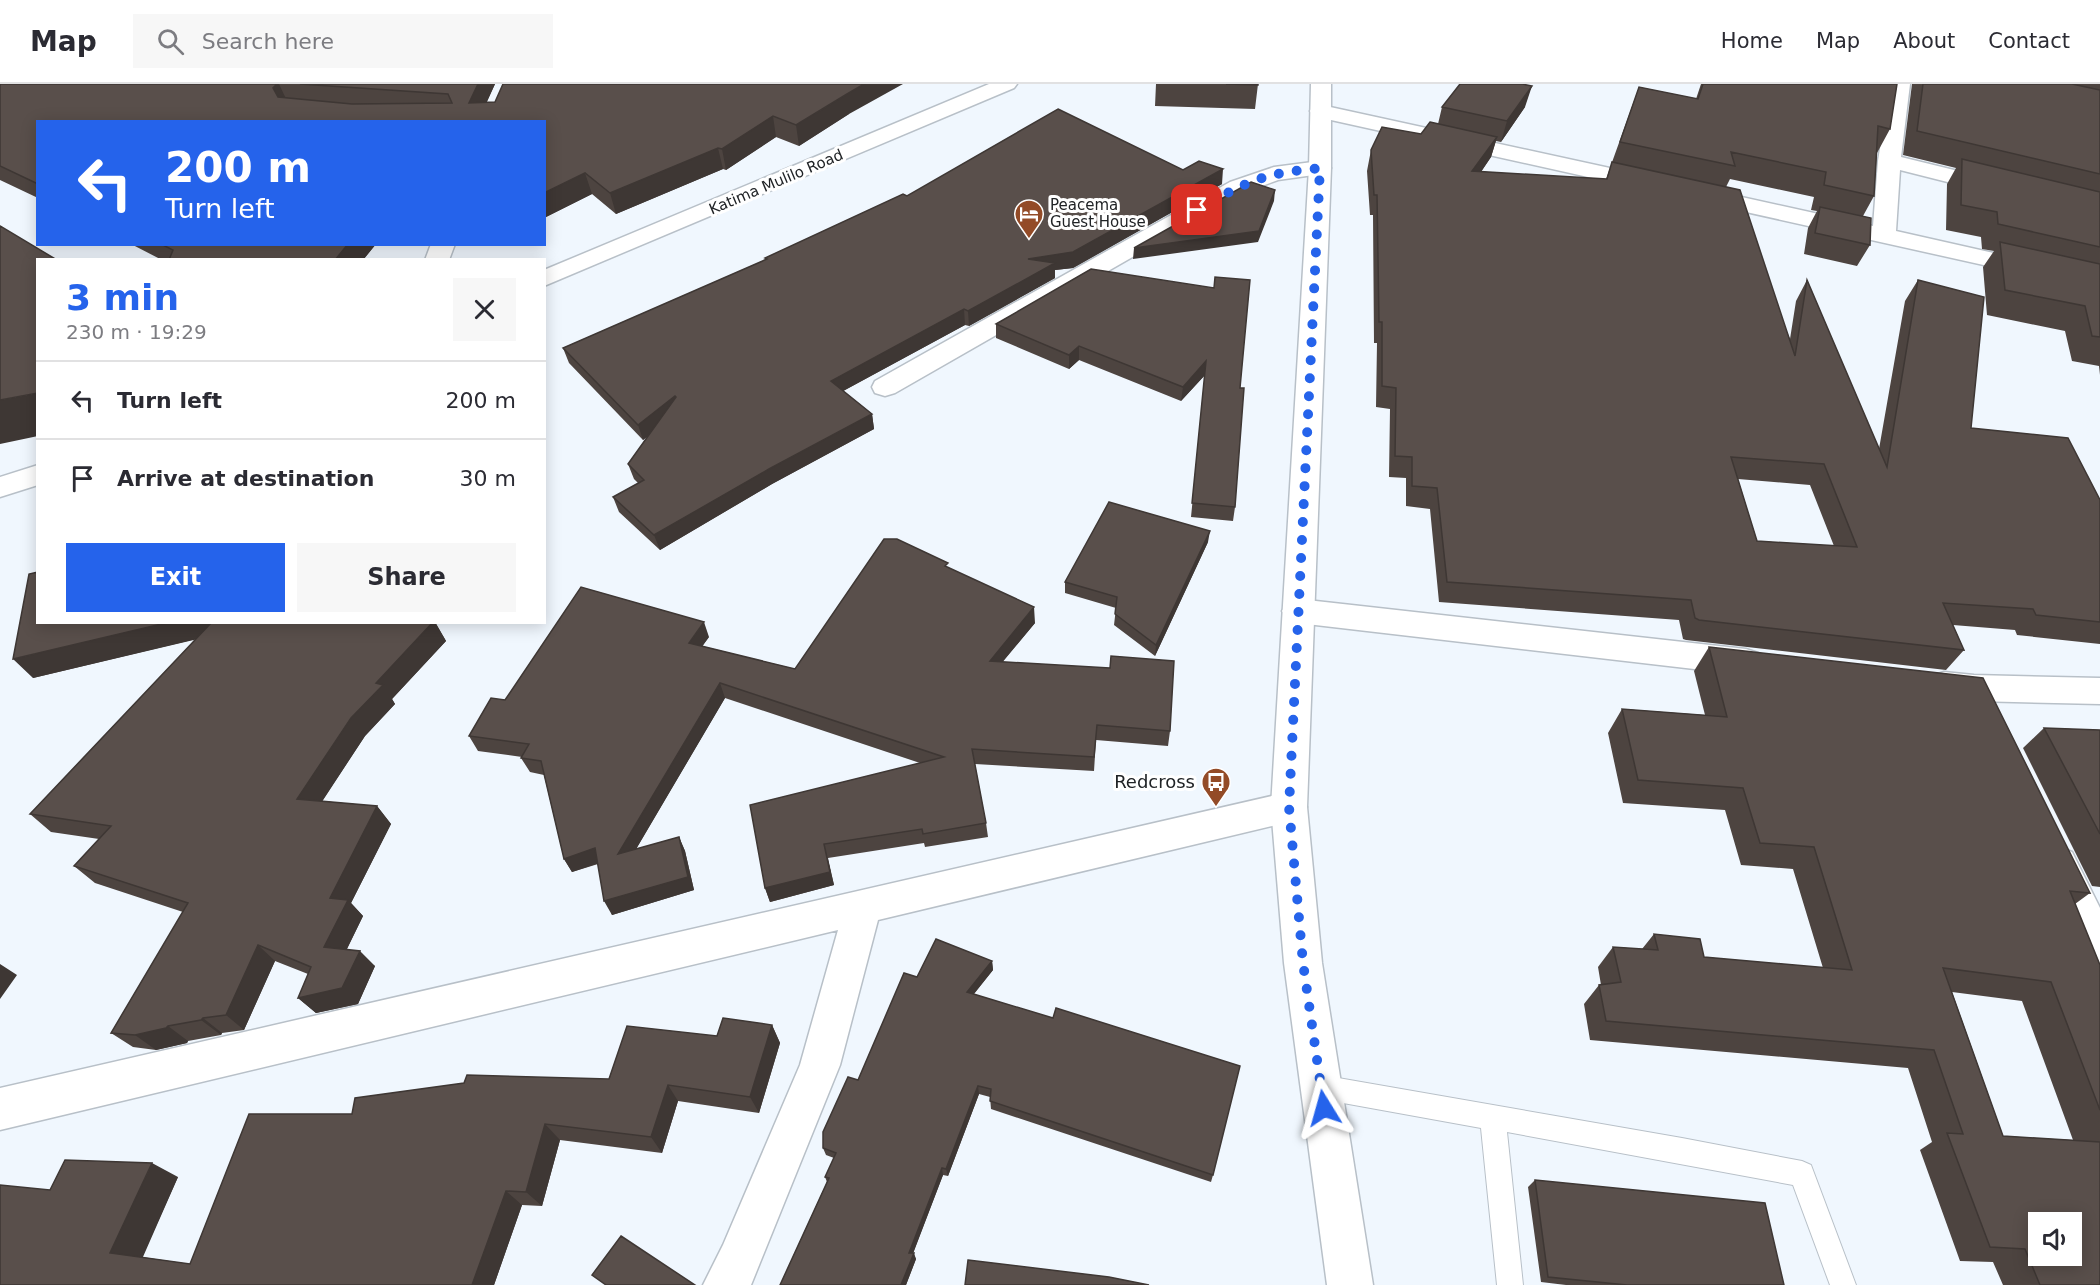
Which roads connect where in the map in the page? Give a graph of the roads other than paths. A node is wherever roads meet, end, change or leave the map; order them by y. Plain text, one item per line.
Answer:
1 (1007, 84) edge
2 (1900, 84) edge
3 (1321, 98) edge
4 (1889, 161) junction
5 (1320, 168) junction
6 (2011, 190) edge
7 (1884, 236) junction
8 (546, 278) edge
9 (2100, 284) edge
10 (885, 387) dead end
11 (36, 476) edge
12 (1, 489) edge
13 (1298, 611) junction
14 (1772, 665) edge
15 (1914, 682) edge
16 (1974, 688) junction
17 (2100, 691) edge
18 (1989, 721) edge
19 (1289, 807) junction
20 (2047, 839) edge
21 (863, 906) junction
22 (2100, 947) edge
23 (1321, 1086) junction
24 (0, 1109) edge
25 (1493, 1119) junction
26 (726, 1285) edge
27 (1350, 1285) edge
28 (1510, 1285) edge
29 (1842, 1285) edge

1 - 8 street, Katima Mulilo Road
2 - 4 street
3 - 5 street
3 - 7 street
4 - 6 street
4 - 7 street
5 - 10 street
5 - 13 street
7 - 9 street
11 - 12 street
13 - 14 street
13 - 19 street
15 - 16 street
16 - 17 street
16 - 18 street
19 - 21 street
19 - 23 street
20 - 22 street
21 - 24 street
21 - 26 street
23 - 25 lane
23 - 27 street
25 - 28 lane
25 - 29 lane

